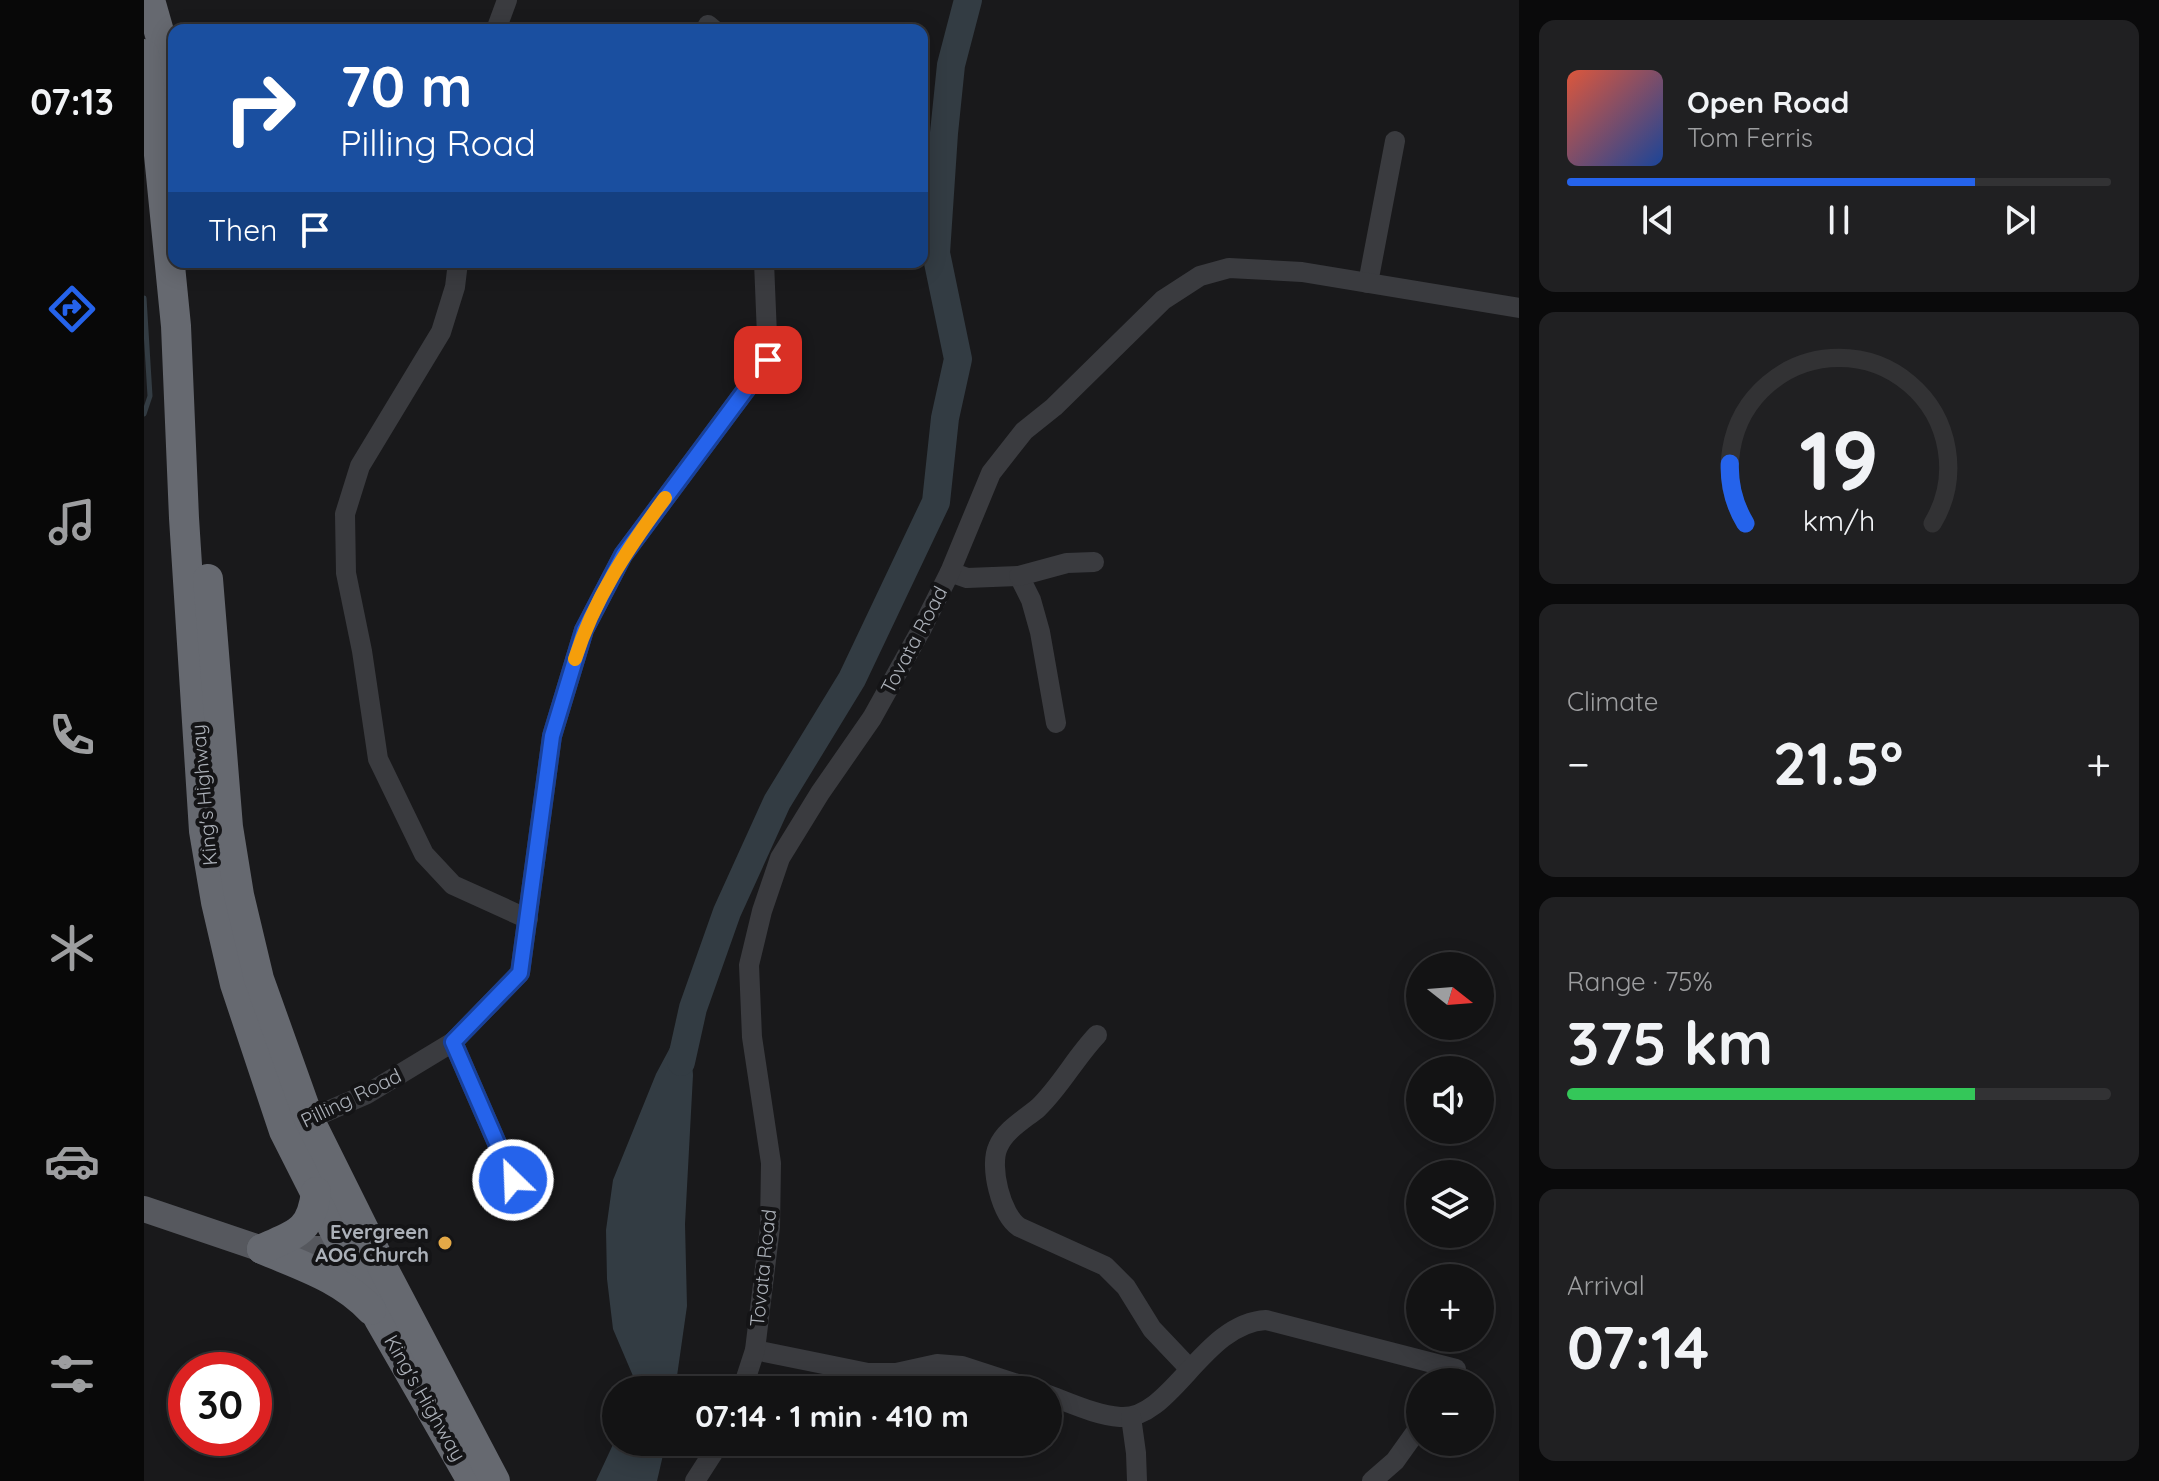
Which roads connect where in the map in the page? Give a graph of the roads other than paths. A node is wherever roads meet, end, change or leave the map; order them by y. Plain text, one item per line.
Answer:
1 (150, 0) edge
2 (507, 0) edge
3 (498, 24) edge
4 (144, 54) edge
5 (168, 81) edge
6 (1395, 141) dead end
7 (168, 246) edge
8 (170, 268) edge
9 (189, 268) edge
10 (457, 268) edge
11 (764, 268) edge
12 (1368, 283) junction
13 (1519, 308) edge
14 (1094, 562) dead end
15 (950, 572) junction
16 (1019, 576) junction
17 (1056, 723) dead end
18 (528, 919) junction
19 (1097, 1035) dead end
20 (453, 1042) junction
21 (296, 1125) junction
22 (513, 1180) dead end
23 (316, 1192) junction
24 (144, 1209) edge
25 (262, 1249) junction
26 (360, 1249) junction
27 (379, 1319) junction
28 (755, 1350) junction
29 (1189, 1368) junction
30 (1452, 1368) edge
31 (747, 1376) edge
32 (993, 1376) edge
33 (1062, 1400) edge
34 (1131, 1417) junction
35 (1406, 1446) edge
36 (711, 1456) edge
37 (472, 1481) edge
38 (495, 1481) edge
39 (695, 1481) edge
40 (1137, 1481) edge
41 (1372, 1481) edge

1 - 5 highway
2 - 3 street
4 - 7 highway, King's Highway
6 - 12 street
8 - 21 highway, King's Highway
9 - 21 highway, King's Highway
10 - 18 street
11 - 18 street, Pilling Road
12 - 13 street, Tovata Road
12 - 15 street, Tovata Road
14 - 16 street
15 - 16 street
15 - 28 street, Tovata Road
16 - 17 street
18 - 20 street, Pilling Road
19 - 29 street
20 - 21 street, Pilling Road
20 - 22 street
21 - 23 highway, King's Highway
21 - 26 highway, King's Highway
23 - 25 highway
23 - 26 highway, King's Highway
24 - 25 main road
25 - 26 main road
25 - 27 highway
26 - 27 highway, King's Highway
26 - 38 highway, King's Highway
27 - 37 highway, King's Highway
28 - 31 street, Tovata Road
28 - 32 street
29 - 30 street
29 - 34 street
33 - 34 street
34 - 40 street
35 - 41 street
36 - 39 street

